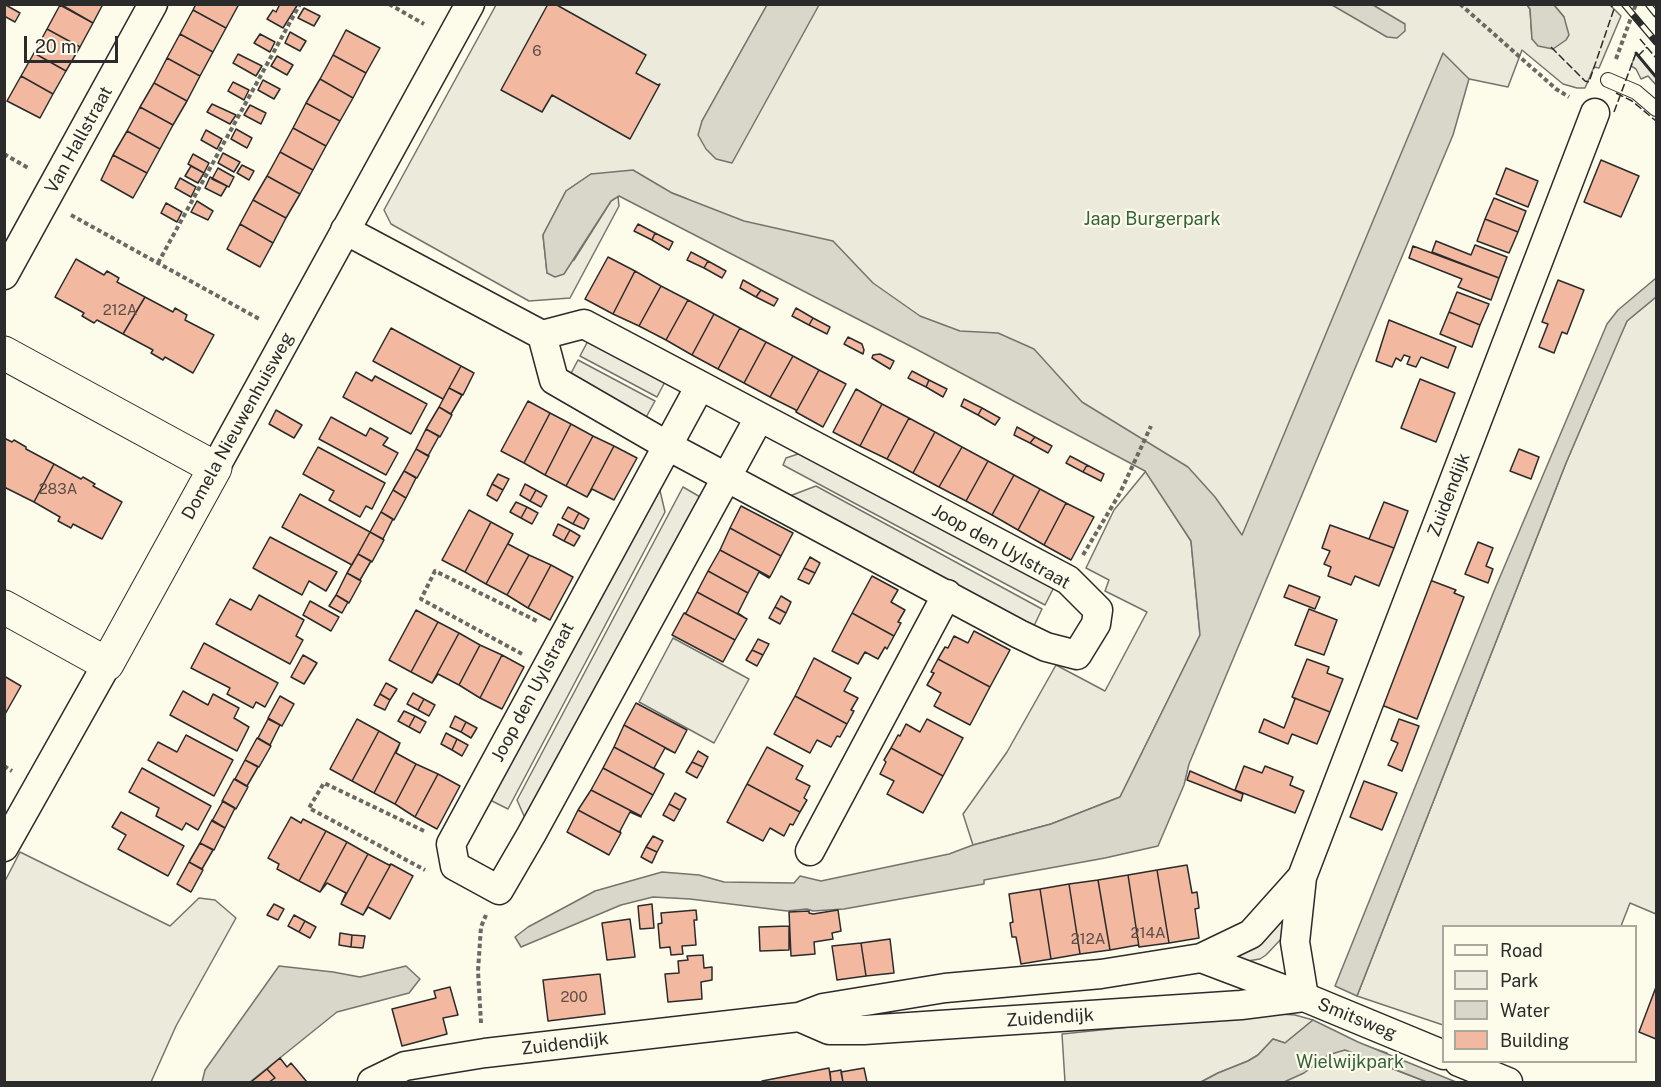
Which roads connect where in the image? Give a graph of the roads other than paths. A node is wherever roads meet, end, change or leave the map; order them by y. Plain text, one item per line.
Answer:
1 (153, 4) edge
2 (470, 4) edge
3 (1608, 80) dead end
4 (1656, 109) edge
5 (1596, 113) dead end
6 (345, 230) junction
7 (4, 276) edge
8 (542, 335) junction
9 (4, 353) edge
10 (700, 386) junction
11 (759, 418) junction
12 (668, 446) junction
13 (214, 468) junction
14 (726, 477) junction
15 (947, 594) junction
16 (4, 607) edge
17 (107, 664) junction
18 (4, 847) edge
19 (810, 851) dead end
20 (1302, 878) junction
21 (1201, 958) junction
22 (1304, 997) junction
23 (799, 1017) junction
24 (1442, 1055) edge
25 (1461, 1063) edge
26 (372, 1083) edge
27 (1508, 1083) edge

1 - 7 street, Van Hallstraat
2 - 6 street, Domela Nieuwenhuisweg
3 - 4 lane
5 - 20 street, Zuidendijk
6 - 8 street
6 - 13 street, Domela Nieuwenhuisweg
8 - 10 street, Joop den Uylstraat
8 - 12 street, Joop den Uylstraat
9 - 13 street
10 - 11 street, Joop den Uylstraat
10 - 12 street, Joop den Uylstraat
11 - 14 street
11 - 15 street, Joop den Uylstraat
12 - 14 street, Joop den Uylstraat
12 - 14 street, Joop den Uylstraat
13 - 17 street, Domela Nieuwenhuisweg
14 - 15 street, Joop den Uylstraat
15 - 19 street
16 - 17 street
17 - 18 street, Domela Nieuwenhuisweg
20 - 21 street, Zuidendijk
20 - 22 street, Zuidendijk
21 - 22 street, Zuidendijk
21 - 23 street, Zuidendijk
22 - 23 street, Zuidendijk
22 - 24 street, Smitsweg
23 - 26 street, Zuidendijk
25 - 27 street

